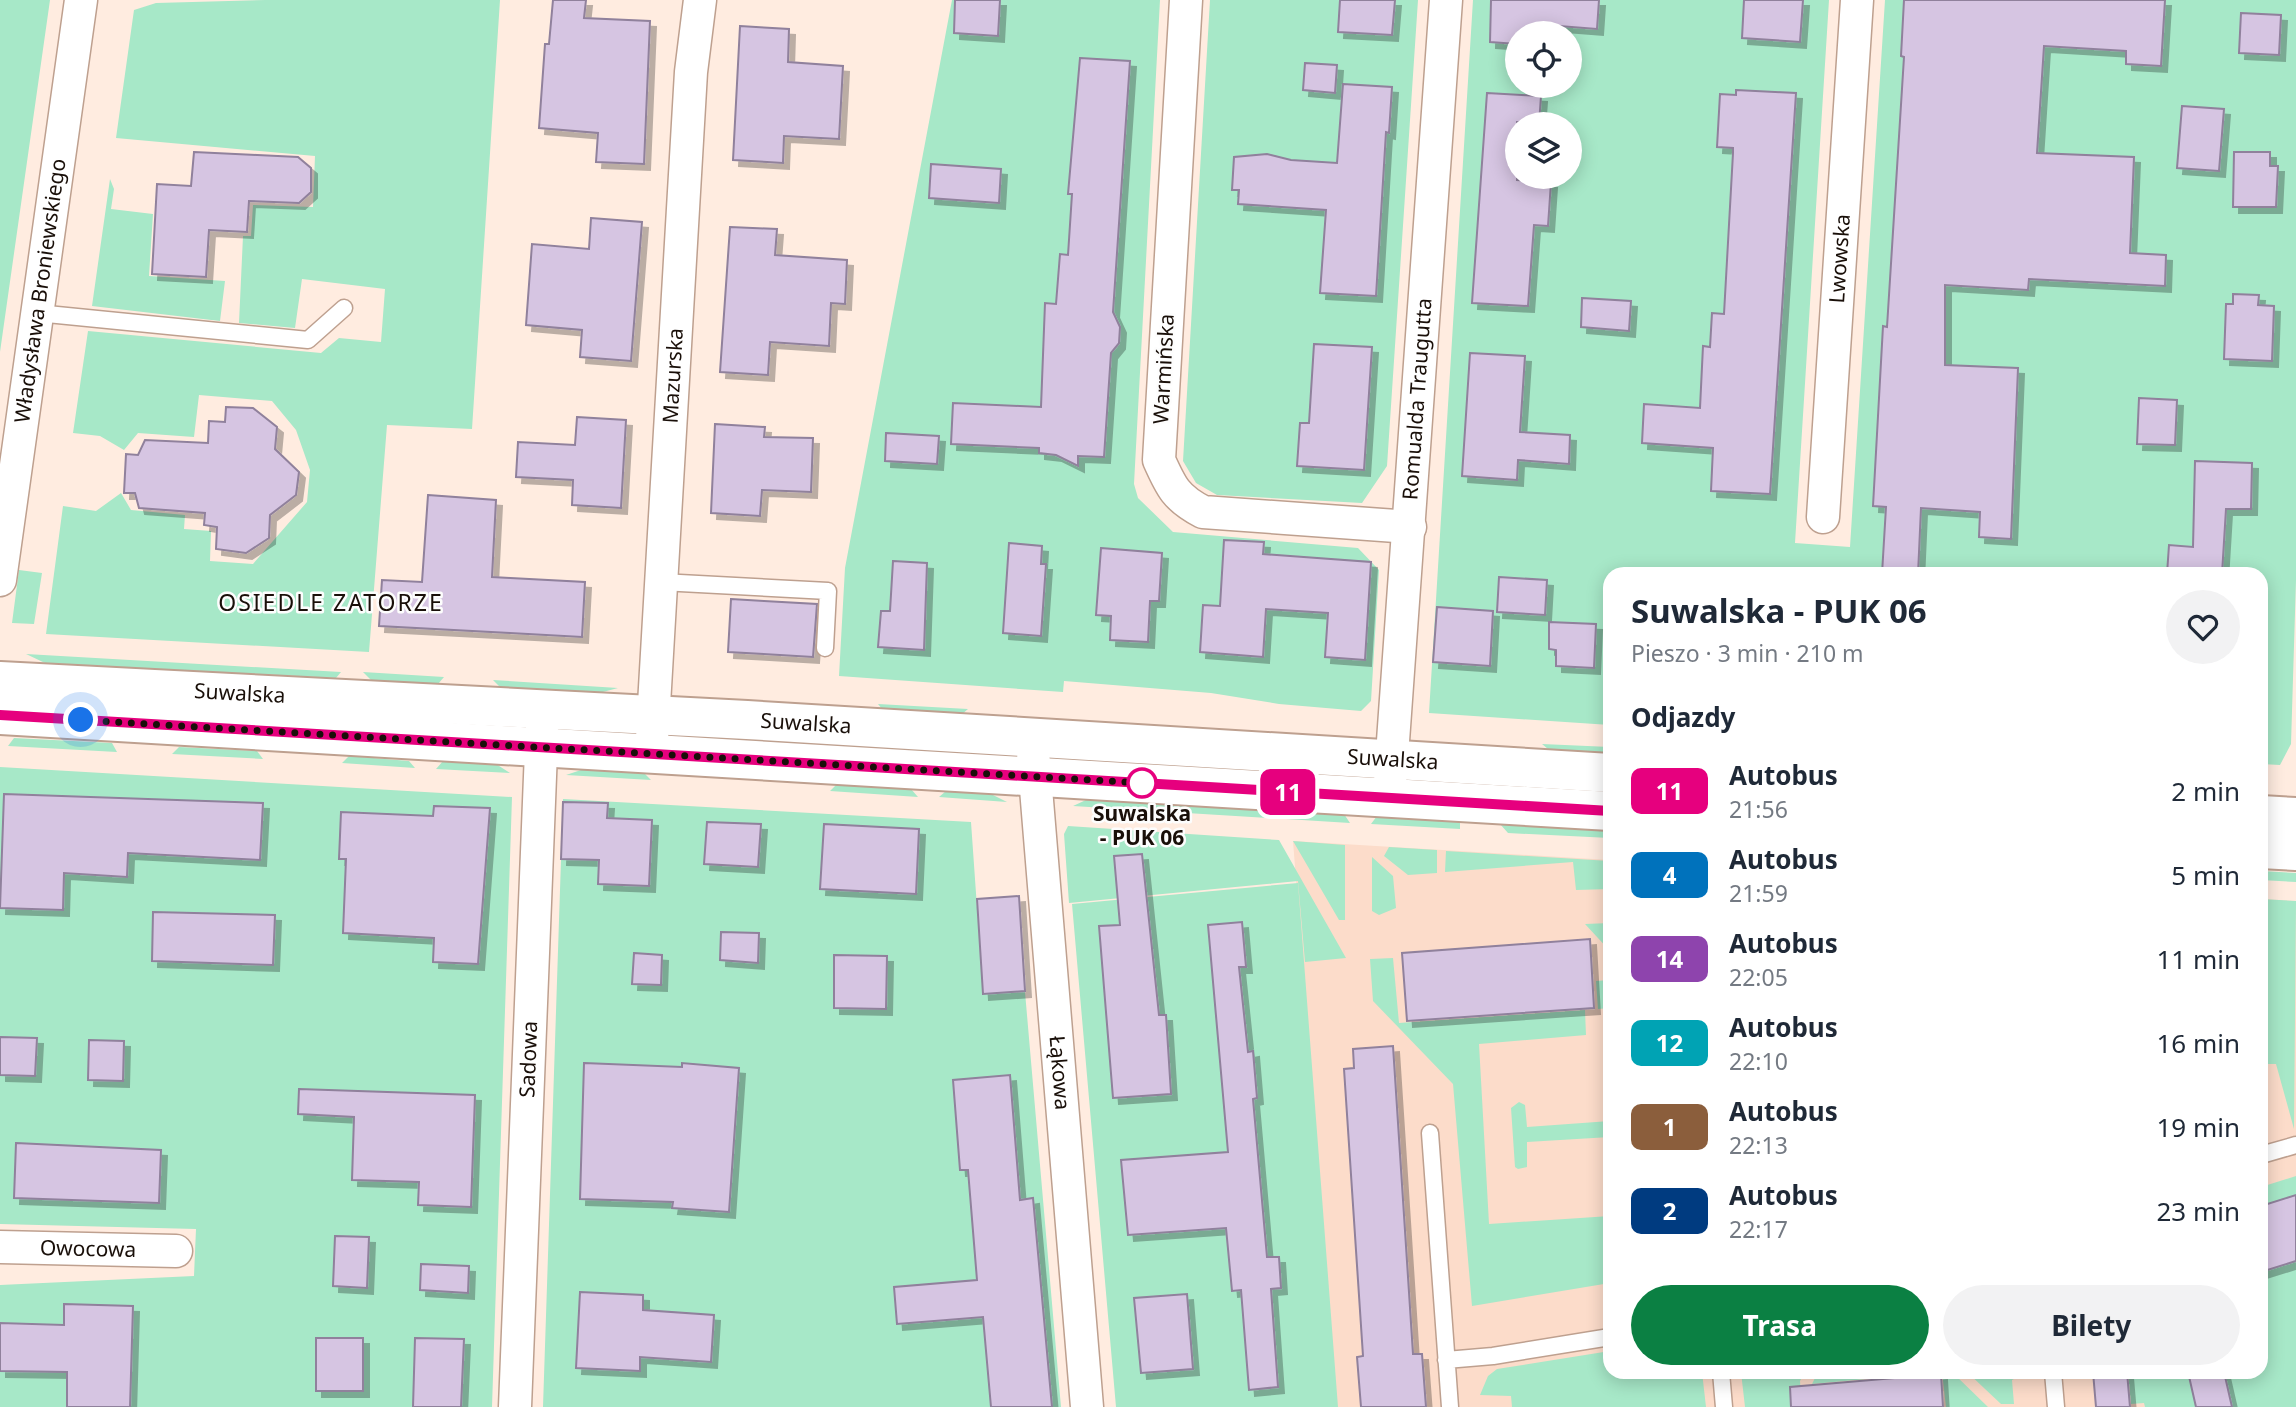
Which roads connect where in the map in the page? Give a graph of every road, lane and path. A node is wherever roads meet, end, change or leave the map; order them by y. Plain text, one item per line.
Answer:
1 (81, 0) edge
2 (700, 0) edge
3 (1186, 0) edge
4 (1446, 0) edge
5 (1857, 0) edge
6 (344, 308) dead end
7 (37, 313) junction
8 (1824, 517) dead end
9 (1410, 527) junction
10 (0, 580) edge
11 (661, 582) junction
12 (825, 648) dead end
13 (0, 681) edge
14 (0, 715) edge
15 (654, 716) junction
16 (542, 728) junction
17 (652, 753) junction
18 (1033, 758) junction
19 (1392, 759) junction
20 (1603, 773) edge
21 (1389, 798) junction
22 (1603, 811) edge
23 (2268, 815) edge
24 (2296, 817) edge
25 (2268, 849) edge
26 (2296, 851) edge
27 (1430, 1133) dead end
28 (2296, 1144) edge
29 (2268, 1153) edge
30 (0, 1247) edge
31 (176, 1251) dead end
32 (1603, 1338) edge
33 (1446, 1360) junction
34 (1722, 1379) edge
35 (2054, 1379) edge
36 (515, 1407) edge
37 (1087, 1407) edge
38 (1450, 1407) edge
39 (1724, 1407) edge
40 (2056, 1407) edge

1 - 7 street, Władysława Broniewskiego
2 - 11 street, Mazurska
3 - 9 street, Warmińska
4 - 9 street, Romualda Traugutta
5 - 8 street, Lwowska
6 - 7 lane
7 - 10 street, Władysława Broniewskiego
9 - 19 street, Romualda Traugutta
11 - 12 lane
11 - 15 street, Mazurska
13 - 16 street, Suwalska
14 - 16 street, Suwalska
15 - 16 street, Suwalska
15 - 17 street, Mazurska
15 - 18 street, Suwalska
16 - 17 street, Suwalska
16 - 36 street, Sadowa
17 - 18 street, Suwalska
18 - 19 street, Suwalska
18 - 21 street, Suwalska
18 - 37 street, Łąkowa
19 - 20 street, Suwalska
19 - 21 street, Romualda Traugutta
21 - 22 street, Suwalska
23 - 24 street
25 - 26 street
27 - 33 lane
28 - 29 lane
30 - 31 street, Owocowa
32 - 33 lane
33 - 38 lane
34 - 39 lane
35 - 40 lane

